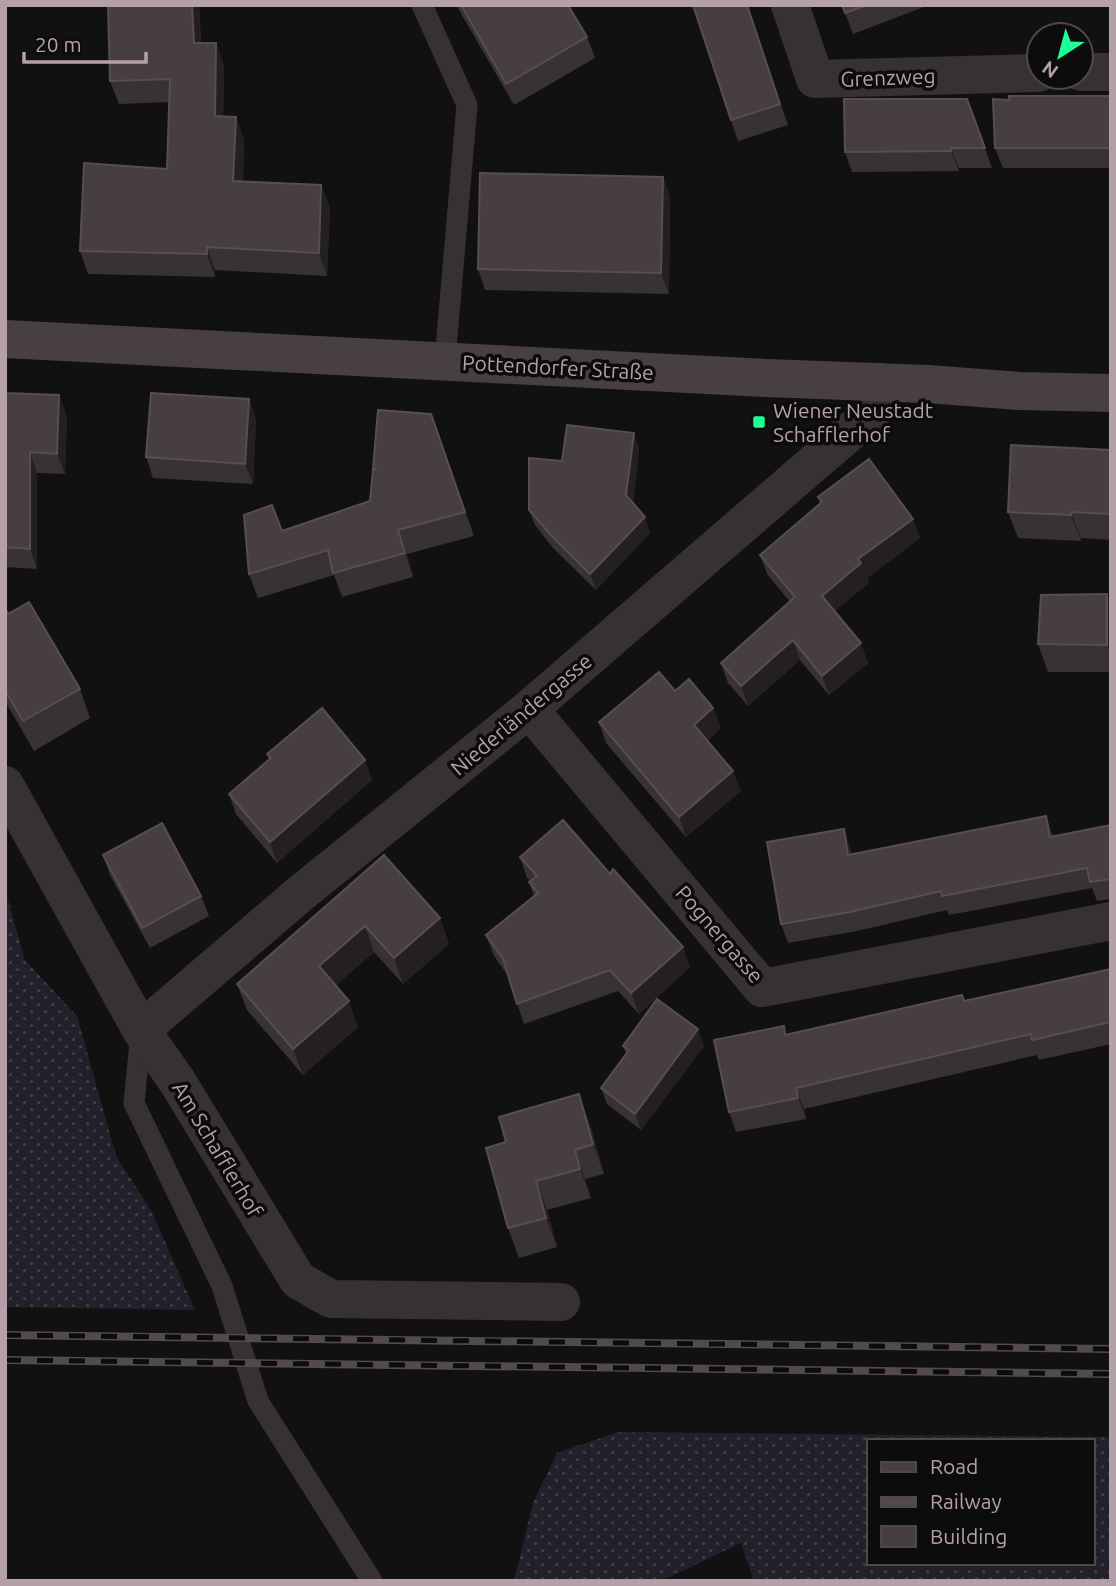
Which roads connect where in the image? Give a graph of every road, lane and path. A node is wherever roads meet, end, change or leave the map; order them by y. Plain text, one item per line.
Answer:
1 (422, 5) edge
2 (790, 5) edge
3 (1025, 74) edge
4 (5, 339) edge
5 (445, 360) junction
6 (881, 382) junction
7 (1111, 393) edge
8 (529, 709) junction
9 (5, 785) edge
10 (1111, 921) edge
11 (141, 1030) junction
12 (561, 1302) dead end
13 (372, 1581) edge

1 - 5 lane
2 - 3 street, Grenzweg
4 - 5 main road, Pottendorfer Straße
5 - 6 main road, Pottendorfer Straße
6 - 7 main road, Pottendorfer Straße
6 - 8 street, Niederländergasse
8 - 10 street, Pognergasse
8 - 11 street, Niederländergasse
9 - 11 street, Am Schafflerhof
11 - 12 street, Am Schafflerhof
11 - 13 lane

